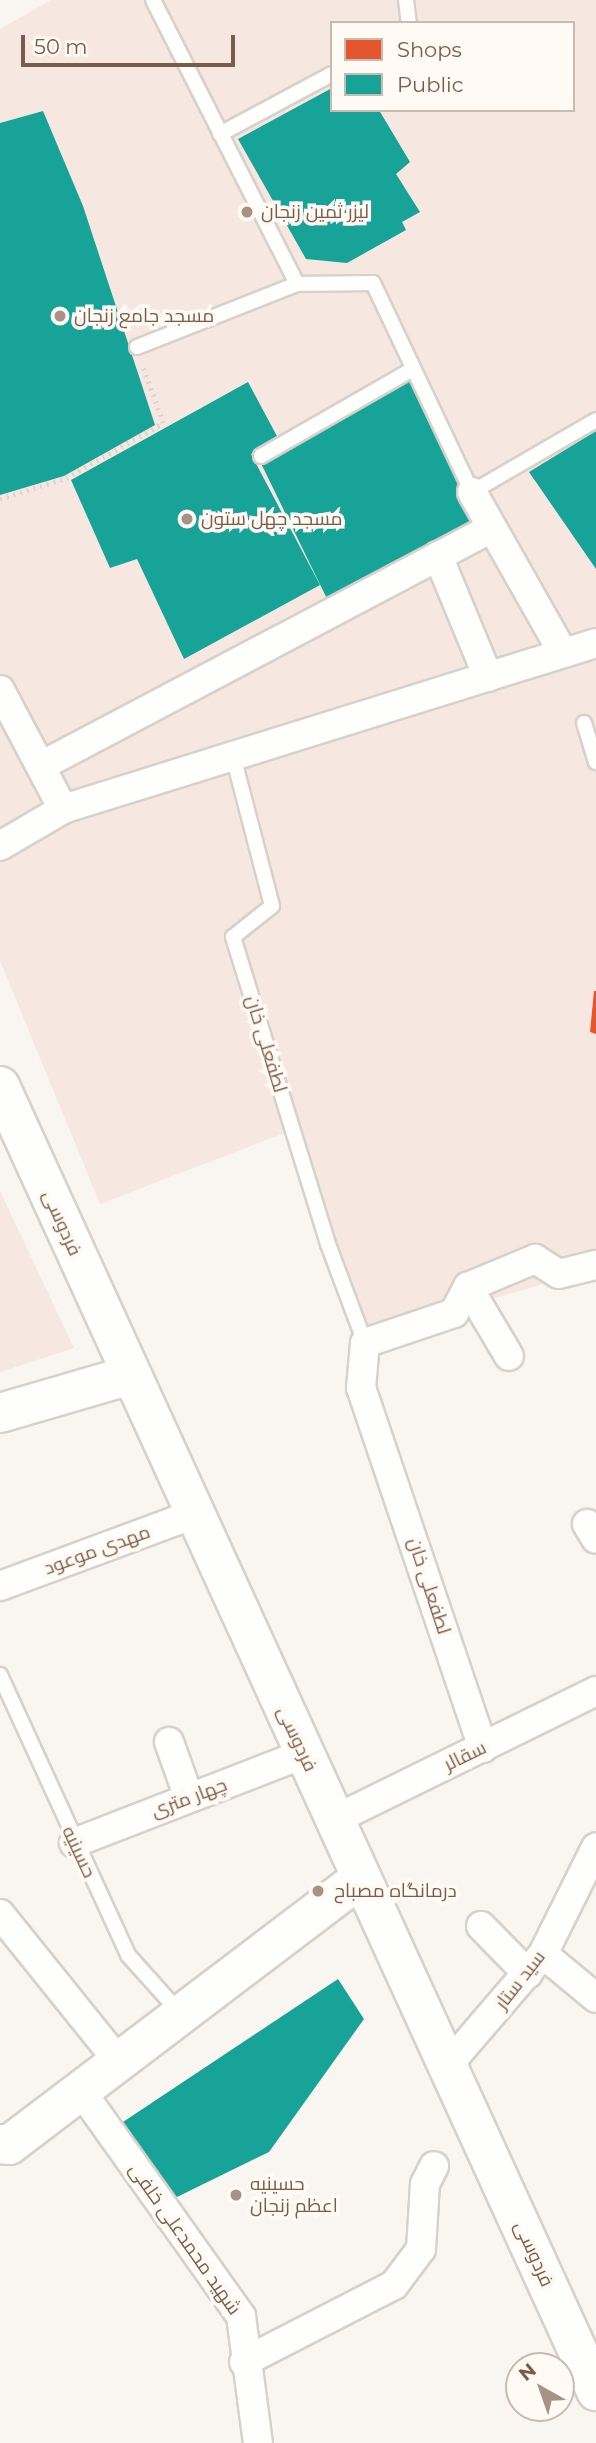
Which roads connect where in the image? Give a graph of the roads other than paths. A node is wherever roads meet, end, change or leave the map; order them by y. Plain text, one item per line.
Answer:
1 (153, 0) edge
2 (406, 0) edge
3 (408, 21) edge
4 (330, 75) edge
5 (220, 134) junction
6 (297, 284) junction
7 (136, 347) road end
8 (413, 369) junction
9 (596, 420) edge
10 (261, 456) dead end
11 (472, 492) junction
12 (492, 528) junction
13 (438, 556) junction
14 (596, 643) edge
15 (563, 653) junction
16 (488, 677) junction
17 (0, 690) edge
18 (584, 723) dead end
19 (233, 756) junction
20 (596, 762) edge
21 (41, 766) junction
22 (63, 809) junction
23 (0, 846) edge
24 (0, 1086) edge
25 (596, 1265) edge
26 (468, 1287) junction
27 (365, 1343) junction
28 (509, 1356) dead end
29 (131, 1375) junction
30 (0, 1413) edge
31 (195, 1514) junction
32 (0, 1586) edge
33 (0, 1675) edge
34 (596, 1691) edge
35 (169, 1742) dead end
36 (483, 1748) junction
37 (304, 1754) junction
38 (189, 1798) junction
39 (334, 1820) junction
40 (74, 1843) junction
41 (596, 1847) edge
42 (361, 1878) junction
43 (0, 1914) edge
44 (481, 1926) dead end
45 (536, 1964) junction
46 (596, 1997) edge
47 (181, 2014) junction
48 (119, 2062) junction
49 (447, 2065) junction
50 (81, 2091) junction
51 (0, 2144) edge
52 (434, 2166) dead end
53 (244, 2362) junction
54 (596, 2391) edge
55 (253, 2440) edge

1 - 5 lane
2 - 3 lane
4 - 5 lane
5 - 6 lane
6 - 7 lane
6 - 8 lane
8 - 10 lane
8 - 11 lane
9 - 11 lane
11 - 12 street
12 - 13 street
12 - 15 street
13 - 16 street
13 - 21 street
14 - 15 street
15 - 16 street
16 - 19 street
17 - 21 street
18 - 20 lane
19 - 22 street
19 - 27 lane, لطفعلی خان
21 - 22 street
22 - 23 street
24 - 29 main road, فردوسی
25 - 26 street
26 - 27 street
26 - 28 street
27 - 36 street, لطفعلی خان
29 - 30 main road
29 - 31 main road, فردوسی
31 - 32 street, مهدی موعود
31 - 37 main road, فردوسی
33 - 40 lane, حسینیه
34 - 36 street, سقالر
35 - 38 street
36 - 39 street, سقالر
37 - 38 street, چهار متری
37 - 39 main road, فردوسی
38 - 40 street, چهار متری
39 - 42 main road, فردوسی
40 - 47 lane, حسینیه
41 - 45 street, سید ستار
42 - 47 main road
42 - 49 main road, فردوسی
43 - 48 street
44 - 45 street
45 - 46 street
45 - 49 street, سید ستار
47 - 48 main road
48 - 50 main road
49 - 54 main road, فردوسی
50 - 51 main road
50 - 53 street, شهید محمدعلی خلفی
52 - 53 street
53 - 55 street, شهید محمدعلی خلفی

